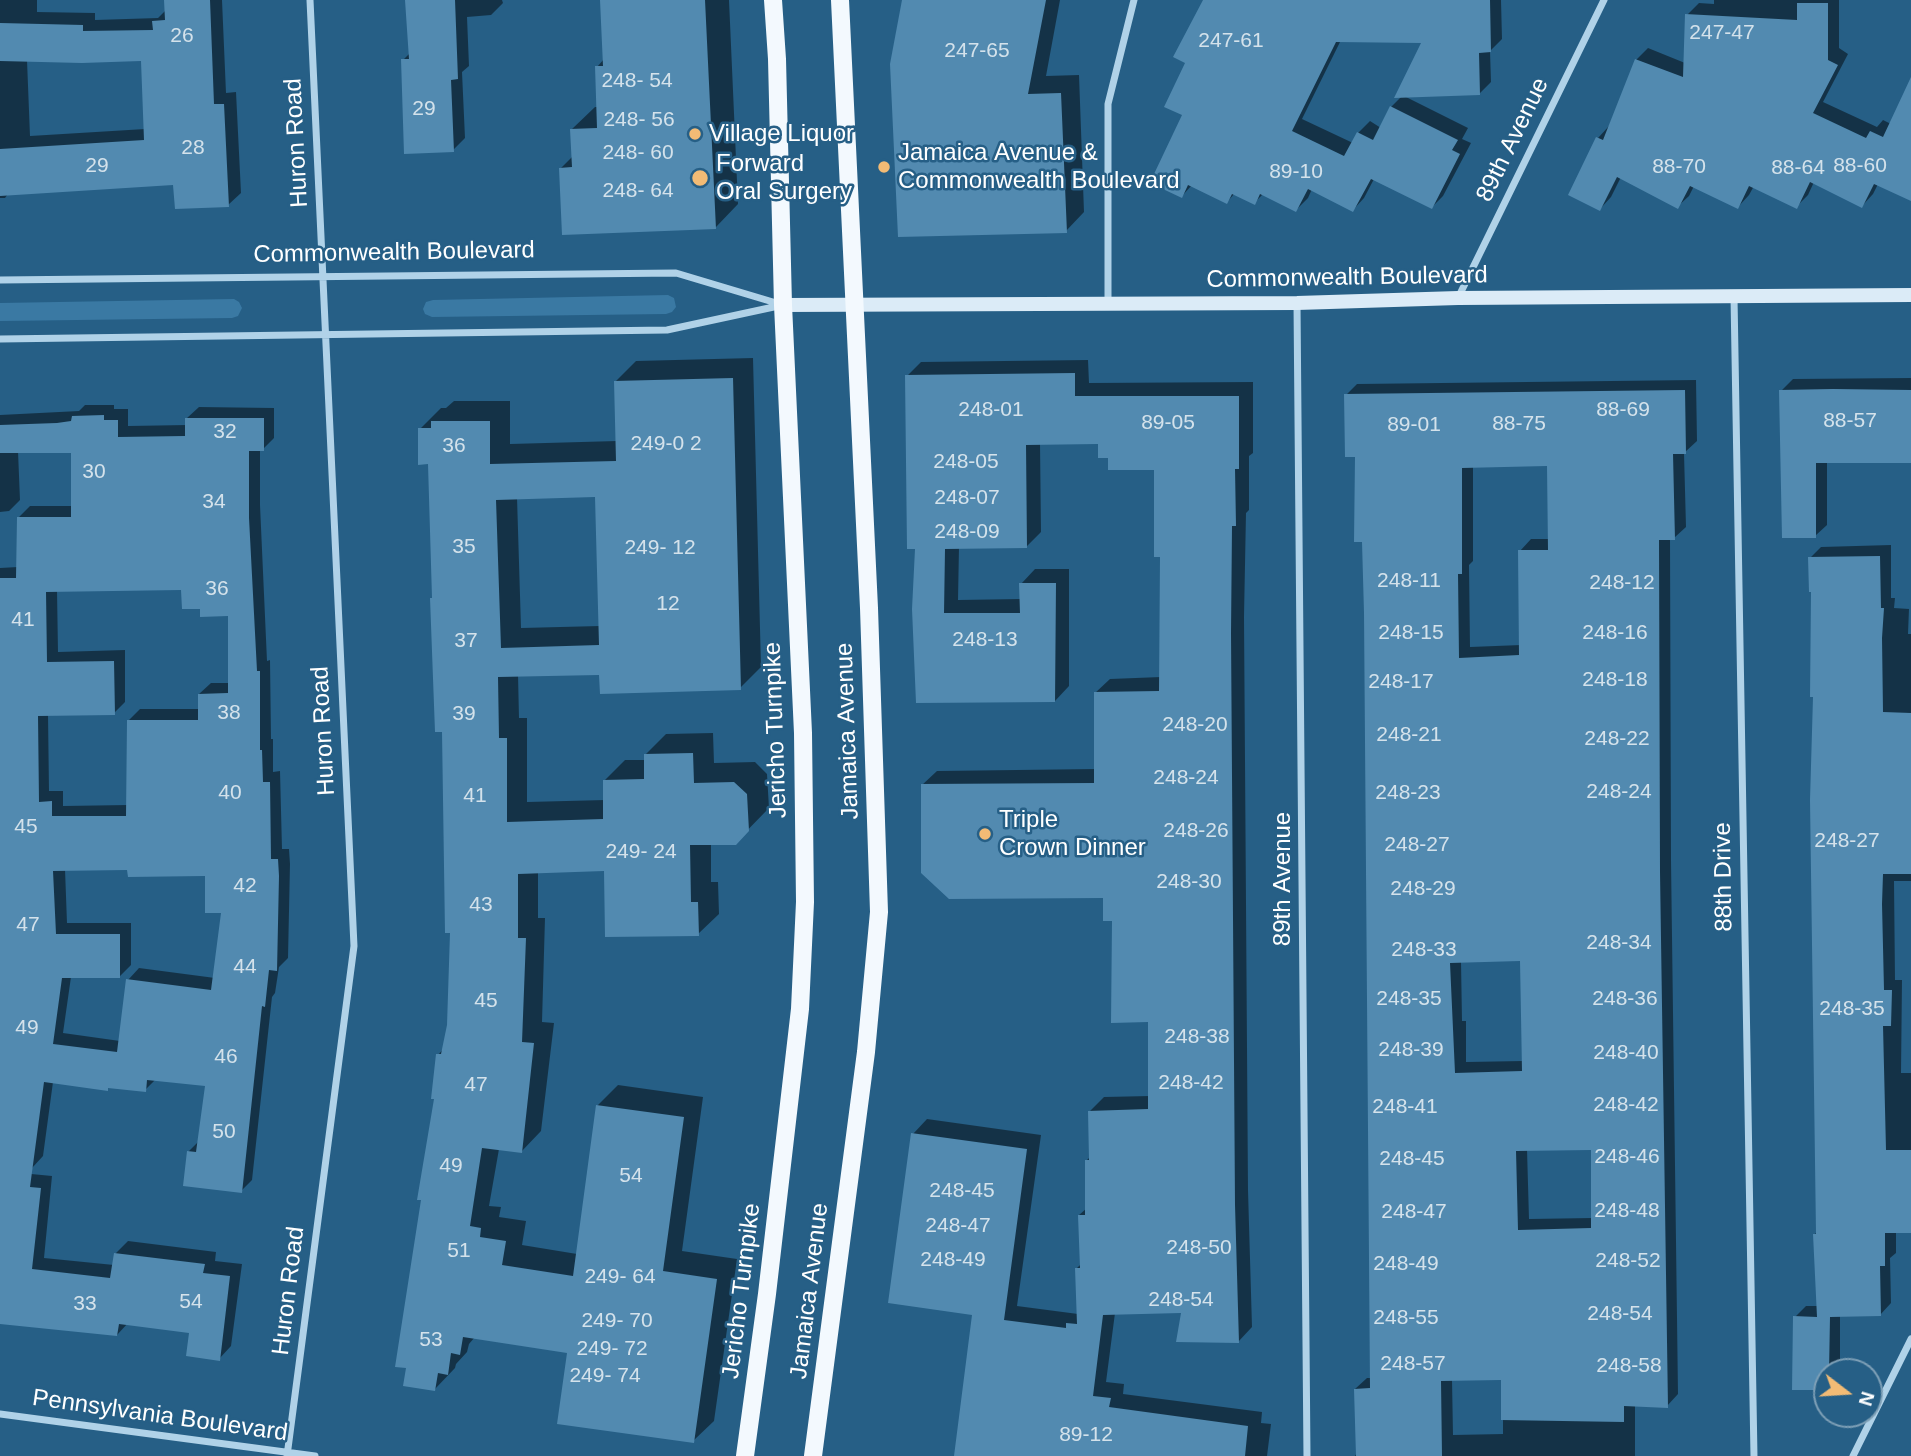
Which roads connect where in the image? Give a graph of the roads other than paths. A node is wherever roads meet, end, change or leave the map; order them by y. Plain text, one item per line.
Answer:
1 (310, 0) edge
2 (773, 0) edge
3 (840, 0) edge
4 (1134, 0) edge
5 (1604, 0) edge
6 (322, 277) junction
7 (0, 280) edge
8 (1911, 295) edge
9 (1734, 297) junction
10 (1458, 298) junction
11 (1108, 303) junction
12 (1297, 303) junction
13 (783, 305) junction
14 (855, 305) junction
15 (325, 334) junction
16 (0, 340) edge
17 (1911, 1339) edge
18 (0, 1414) edge
19 (287, 1454) edge
20 (315, 1456) edge
21 (745, 1456) edge
22 (813, 1456) edge
23 (1307, 1456) edge
24 (1754, 1456) edge
25 (1853, 1456) edge

1 - 6 street, Huron Road
2 - 13 main road, Jericho Turnpike
3 - 14 main road, Jamaica Avenue
4 - 11 street
5 - 10 street, 89th Avenue
6 - 7 street, Commonwealth Boulevard
6 - 13 street, Commonwealth Boulevard
6 - 15 street, Huron Road
8 - 9 street, Commonwealth Boulevard
9 - 10 street, Commonwealth Boulevard
9 - 24 street, 88th Drive
10 - 12 street, Commonwealth Boulevard
11 - 12 street, Commonwealth Boulevard
11 - 14 street, Commonwealth Boulevard
12 - 23 street, 89th Avenue
13 - 14 street, Commonwealth Boulevard
13 - 15 street, Commonwealth Boulevard
13 - 21 main road, Jericho Turnpike
14 - 22 main road, Jamaica Avenue
15 - 16 street, Commonwealth Boulevard
15 - 19 street, Huron Road
17 - 25 street
18 - 19 street, Pennsylvania Boulevard
19 - 20 street, Pennsylvania Boulevard

